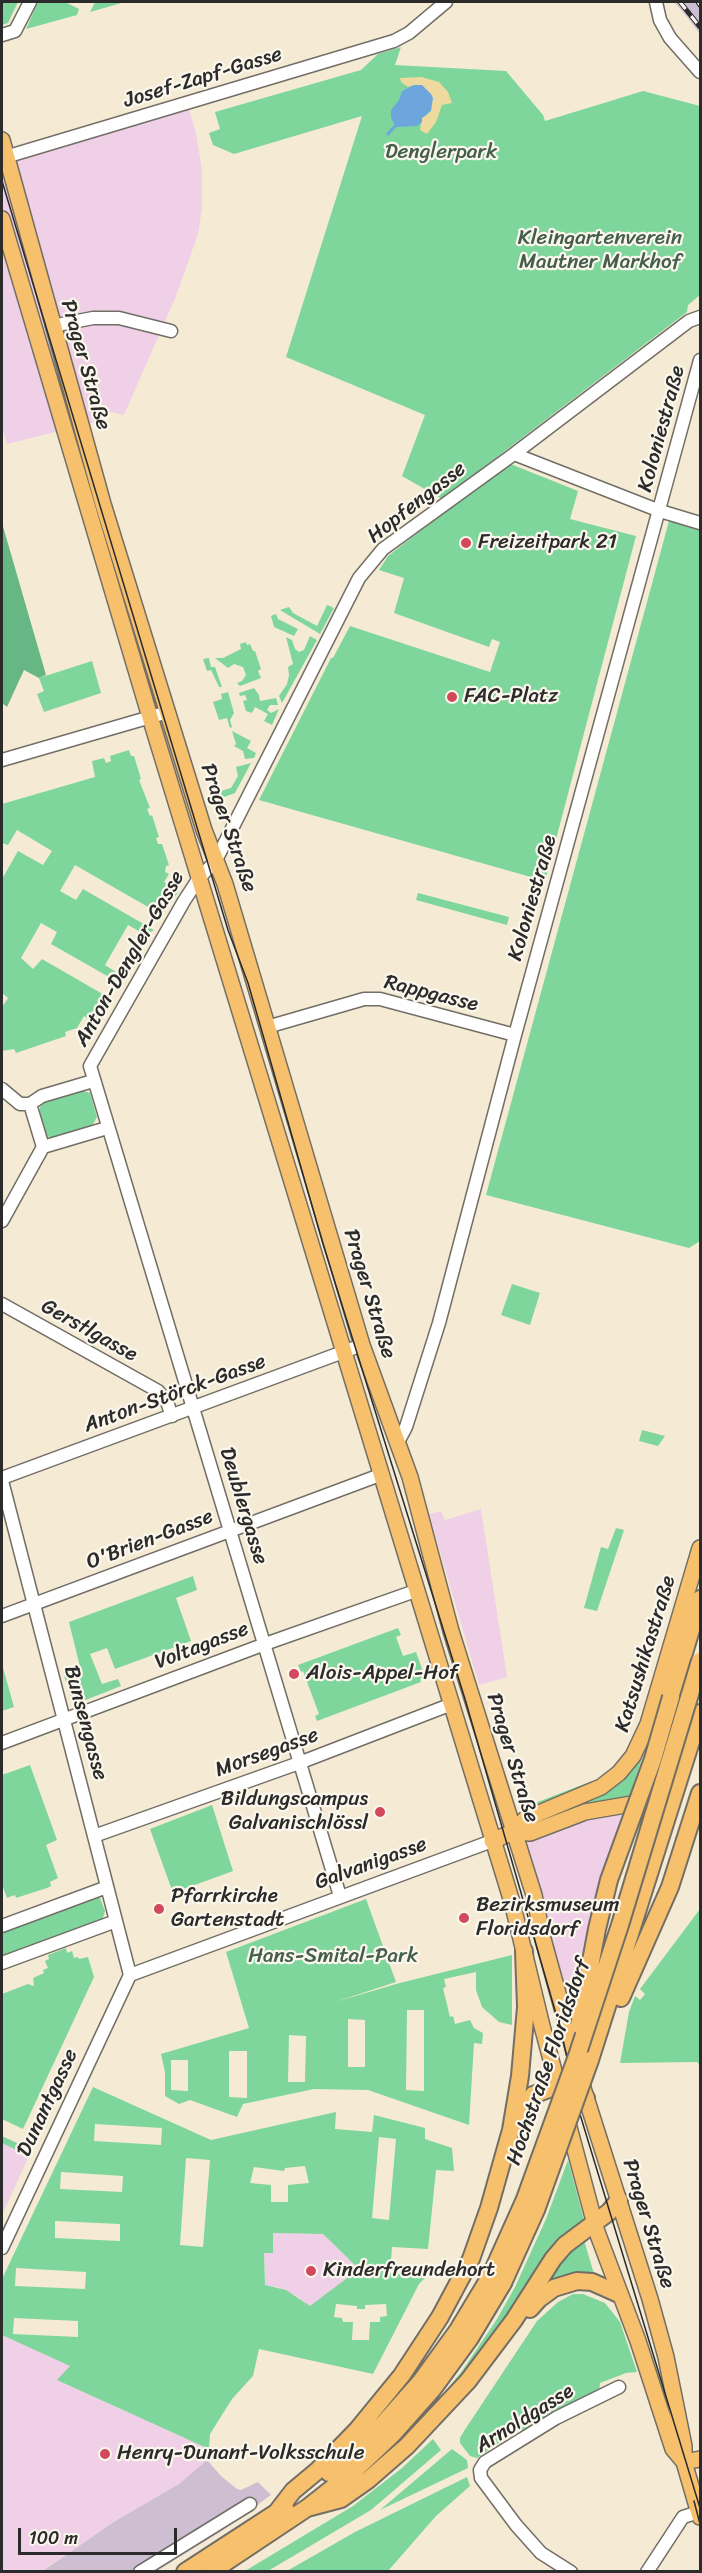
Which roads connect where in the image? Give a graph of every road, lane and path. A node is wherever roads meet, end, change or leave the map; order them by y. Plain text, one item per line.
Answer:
1 (30, 2) edge
2 (446, 2) edge
3 (656, 2) edge
4 (2, 35) edge
5 (700, 72) edge
6 (2, 140) edge
7 (4, 157) edge
8 (2, 219) edge
9 (700, 317) edge
10 (52, 326) junction
11 (171, 331) dead end
12 (700, 360) edge
13 (514, 454) junction
14 (660, 512) junction
15 (700, 522) edge
16 (168, 712) junction
17 (150, 717) junction
18 (2, 760) edge
19 (215, 862) junction
20 (199, 878) junction
21 (267, 1027) junction
22 (246, 1029) junction
23 (515, 1035) junction
24 (93, 1081) junction
25 (2, 1089) edge
26 (30, 1104) junction
27 (107, 1128) junction
28 (43, 1147) junction
29 (2, 1221) edge
30 (2, 1304) edge
31 (362, 1345) junction
32 (344, 1353) junction
33 (192, 1409) junction
34 (172, 1416) junction
35 (397, 1444) junction
36 (380, 1475) junction
37 (2, 1480) edge
38 (231, 1530) junction
39 (700, 1548) edge
40 (418, 1590) junction
41 (700, 1599) edge
42 (34, 1604) junction
43 (2, 1616) edge
44 (265, 1644) junction
45 (700, 1661) edge
46 (700, 1687) edge
47 (452, 1704) junction
48 (700, 1713) edge
49 (64, 1720) junction
50 (2, 1743) edge
51 (300, 1763) junction
52 (700, 1793) edge
53 (513, 1832) junction
54 (94, 1836) junction
55 (492, 1842) junction
56 (107, 1887) junction
57 (340, 1896) junction
58 (116, 1921) junction
59 (2, 1926) edge
60 (524, 1951) junction
61 (2, 1963) edge
62 (130, 1975) junction
63 (603, 2023) junction
64 (577, 2056) junction
65 (558, 2087) junction
66 (586, 2098) junction
67 (511, 2130) junction
68 (619, 2200) junction
69 (595, 2223) junction
70 (2, 2248) edge
71 (619, 2294) junction
72 (514, 2320) junction
73 (464, 2334) junction
74 (619, 2387) dead end
75 (700, 2459) edge
76 (684, 2462) junction
77 (250, 2504) dead end
78 (307, 2508) junction
79 (276, 2512) junction
80 (700, 2514) edge
81 (140, 2571) edge
82 (185, 2571) edge
83 (211, 2571) edge
84 (571, 2571) edge
85 (647, 2571) edge

1 - 4 street
2 - 7 street, Josef-Zapf-Gasse
3 - 5 street
6 - 7 main road, Prager Straße
7 - 10 main road, Prager Straße
8 - 17 main road, Prager Straße
9 - 13 street, Hopfengasse
10 - 11 street
10 - 16 main road, Prager Straße
12 - 14 street, Koloniestraße
13 - 14 street
13 - 19 street, Hopfengasse
14 - 15 street
14 - 23 street, Koloniestraße
16 - 17 street
16 - 19 main road, Prager Straße
17 - 18 street
17 - 20 main road, Prager Straße
19 - 20 street, Anton-Dengler-Gasse
19 - 21 main road, Prager Straße
20 - 22 main road, Prager Straße
20 - 24 street, Anton-Dengler-Gasse
21 - 22 main road
21 - 23 street, Rappgasse
21 - 31 main road, Prager Straße
22 - 32 main road, Prager Straße
23 - 35 street, Koloniestraße
24 - 26 street
24 - 27 street, Deublergasse
25 - 26 street
26 - 28 street
27 - 28 street
27 - 33 street, Deublergasse
28 - 29 street
30 - 34 street, Gerstlgasse
31 - 32 street, Anton-Störck-Gasse
31 - 35 main road, Prager Straße
32 - 33 street, Anton-Störck-Gasse
32 - 36 main road, Prager Straße
33 - 34 street, Anton-Störck-Gasse
33 - 38 street, Deublergasse
34 - 37 street, Anton-Störck-Gasse
35 - 36 main road
35 - 53 main road, Prager Straße
36 - 38 street, O'Brien-Gasse
36 - 40 main road, Prager Straße
37 - 42 street, Bunsengasse
38 - 42 street, O'Brien-Gasse
38 - 44 street, Deublergasse
39 - 53 main road, Katsushikastraße
40 - 44 street, Voltagasse
40 - 47 main road, Prager Straße
41 - 64 highway, bridge
42 - 43 street, O'Brien-Gasse
42 - 49 street, Bunsengasse
44 - 49 street, Voltagasse
44 - 51 street, Deublergasse
45 - 64 highway, Hochstraße Floridsdorf, bridge
46 - 53 main road
47 - 51 street, Morsegasse
47 - 55 main road, Prager Straße
48 - 63 highway, Hochstraße Floridsdorf
49 - 50 street, Voltagasse
49 - 54 street, Bunsengasse
51 - 54 street, Morsegasse
51 - 57 street, Deublergasse
52 - 63 highway
53 - 55 main road
53 - 66 main road, Prager Straße
54 - 56 street, Bunsengasse
55 - 57 street, Galvanigasse
55 - 60 main road, Prager Straße
56 - 58 street, Bunsengasse
56 - 59 street
57 - 62 street, Galvanigasse
58 - 61 street
58 - 62 street, Bunsengasse
60 - 65 main road, Prager Straße
60 - 67 highway
62 - 70 street, Dunantgasse
63 - 73 highway, Hochstraße Floridsdorf, bridge
64 - 73 highway, Hochstraße Floridsdorf, bridge
65 - 66 highway
65 - 67 highway
65 - 69 main road, Prager Straße
66 - 68 main road, Prager Straße
67 - 79 highway
68 - 69 highway
68 - 76 main road, Prager Straße
69 - 71 main road, Prager Straße
69 - 72 highway
71 - 72 highway
71 - 76 main road, Prager Straße
72 - 78 highway
73 - 78 highway
73 - 79 highway
74 - 84 street, Arnoldgasse
75 - 76 main road
76 - 80 main road, Prager Straße
77 - 81 street
78 - 83 highway
79 - 82 highway
80 - 85 street

